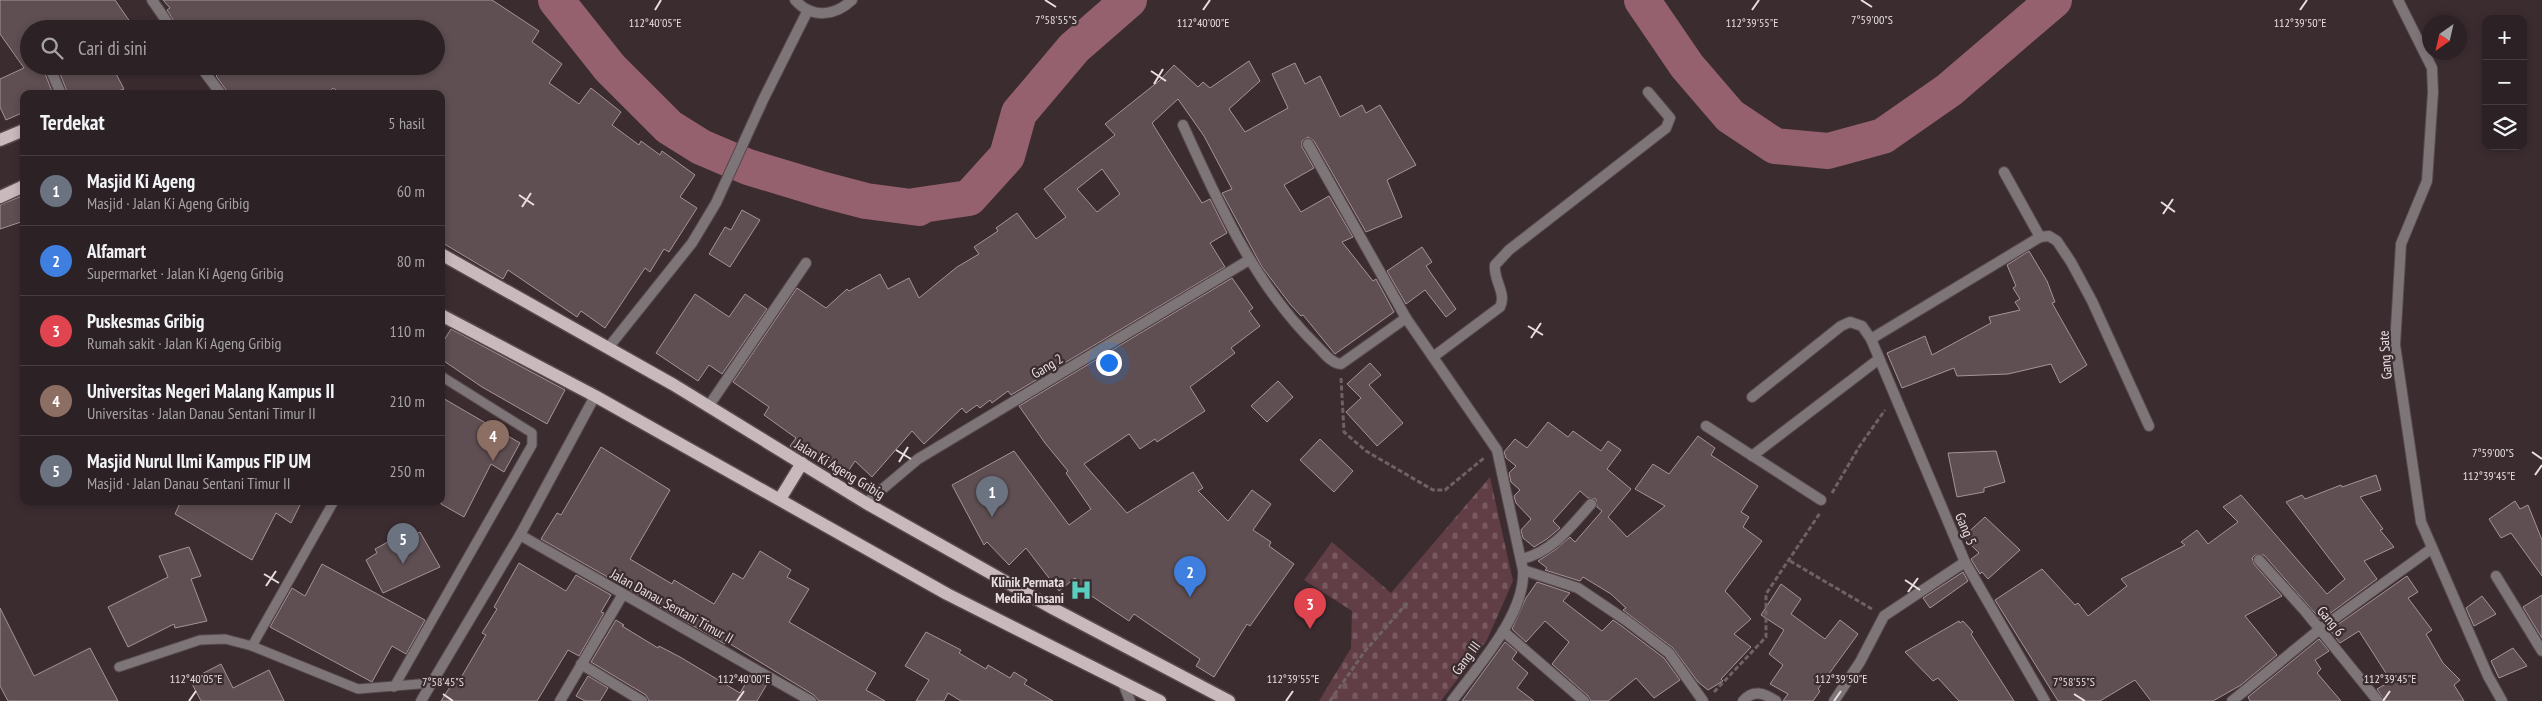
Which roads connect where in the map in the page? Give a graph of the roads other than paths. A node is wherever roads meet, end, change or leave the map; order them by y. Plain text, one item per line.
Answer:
1 (152, 0) edge
2 (796, 0) edge
3 (852, 0) edge
4 (2398, 0) edge
5 (808, 10) junction
6 (166, 20) edge
7 (53, 75) edge
8 (207, 75) edge
9 (59, 90) edge
10 (218, 90) edge
11 (1648, 92) dead end
12 (1183, 125) dead end
13 (20, 132) edge
14 (0, 140) edge
15 (1308, 144) dead end
16 (2004, 172) dead end
17 (20, 188) edge
18 (0, 197) edge
19 (2040, 237) junction
20 (445, 256) edge
21 (1249, 260) junction
22 (806, 263) dead end
23 (445, 317) edge
24 (1406, 318) junction
25 (1871, 339) junction
26 (608, 348) junction
27 (1433, 357) junction
28 (1879, 359) junction
29 (445, 379) edge
30 (595, 396) junction
31 (1752, 397) dead end
32 (708, 407) junction
33 (1706, 426) dead end
34 (2149, 426) dead end
35 (1752, 456) junction
36 (802, 463) junction
37 (780, 499) junction
38 (866, 503) junction
39 (1824, 503) road end
40 (1591, 504) dead end
41 (332, 505) edge
42 (520, 535) junction
43 (2431, 549) junction
44 (1521, 559) junction
45 (2259, 560) dead end
46 (1965, 562) junction
47 (1524, 570) junction
48 (2496, 576) dead end
49 (623, 594) junction
50 (2320, 629) junction
51 (1503, 631) junction
52 (252, 646) junction
53 (2542, 651) edge
54 (581, 664) junction
55 (119, 667) dead end
56 (1122, 683) junction
57 (431, 684) junction
58 (394, 687) junction
59 (421, 701) edge
60 (560, 701) edge
61 (642, 701) edge
62 (811, 701) edge
63 (1130, 701) edge
64 (1160, 701) edge
65 (1229, 701) edge
66 (1452, 701) edge
67 (1584, 701) edge
68 (1703, 701) edge
69 (1742, 701) edge
70 (1776, 701) edge
71 (1834, 701) edge
72 (2045, 701) edge
73 (2232, 701) edge
74 (2378, 701) edge
75 (2502, 701) edge

1 - 6 street
2 - 5 street
3 - 5 street
4 - 43 street, Gang Sate
5 - 26 street
7 - 9 street
8 - 10 street
11 - 27 street
12 - 21 street
13 - 14 main road
15 - 24 street
16 - 19 street
17 - 18 main road
19 - 25 street
19 - 34 street
20 - 26 main road, Jalan Ki Ageng Gribig
21 - 24 street
21 - 38 street, Gang 2
22 - 32 street
23 - 30 main road
24 - 27 street
25 - 28 street, Gang 5
25 - 31 street
26 - 32 main road, Jalan Ki Ageng Gribig
27 - 44 street
28 - 35 street
28 - 46 street, Gang 5
29 - 58 lane
30 - 37 main road
30 - 42 street
32 - 36 main road, Jalan Ki Ageng Gribig
33 - 35 street
35 - 39 street
36 - 37 main road
36 - 38 main road, Jalan Ki Ageng Gribig
37 - 56 main road
38 - 65 main road, Jalan Ki Ageng Gribig
40 - 44 street
41 - 52 lane
42 - 49 street, Jalan Danau Sentani Timur II
42 - 57 street
43 - 50 street
43 - 75 street, Gang Sate
44 - 47 street
45 - 50 street, Gang 6
46 - 71 street
46 - 72 street, Gang 5
47 - 51 street, Gang III
47 - 68 street
48 - 53 street
49 - 54 street
49 - 62 street, Jalan Danau Sentani Timur II
50 - 73 street
50 - 74 street, Gang 6
51 - 66 street, Gang III
51 - 67 street
52 - 55 lane
52 - 58 lane
54 - 60 street
54 - 61 street
56 - 63 street
56 - 64 main road
57 - 58 lane
57 - 59 street
69 - 70 street

